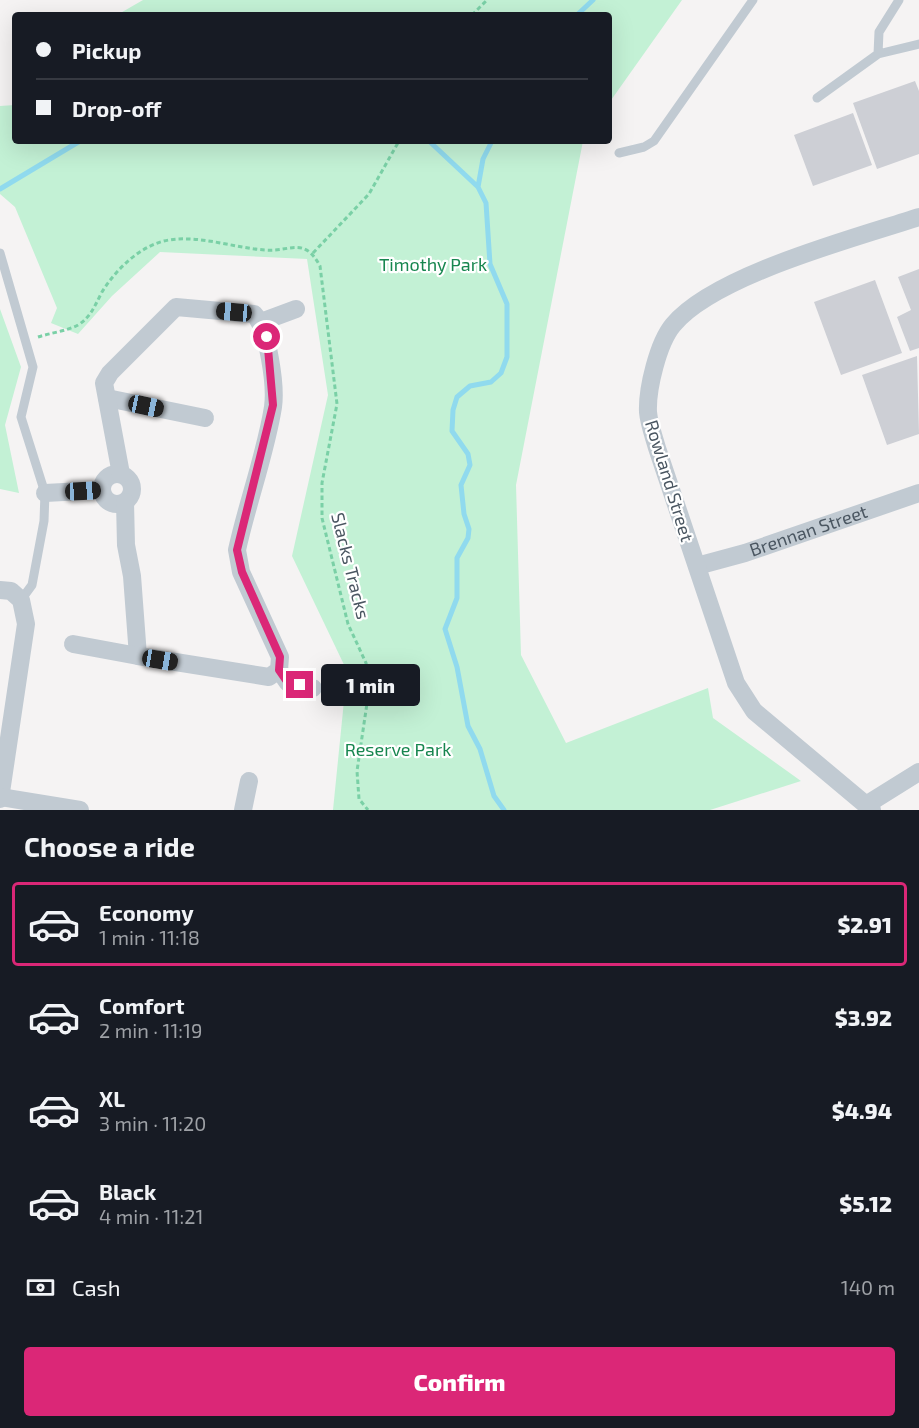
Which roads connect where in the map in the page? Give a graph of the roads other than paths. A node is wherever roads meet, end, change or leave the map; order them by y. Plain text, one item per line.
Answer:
1 (753, 0) edge
2 (899, 0) edge
3 (919, 44) edge
4 (878, 54) junction
5 (817, 98) dead end
6 (619, 153) dead end
7 (919, 217) edge
8 (0, 253) edge
9 (296, 309) dead end
10 (261, 322) junction
11 (107, 398) junction
12 (205, 418) dead end
13 (121, 474) junction
14 (102, 490) junction
15 (919, 493) edge
16 (45, 494) junction
17 (125, 502) junction
18 (696, 566) junction
19 (0, 590) edge
20 (21, 600) junction
21 (74, 644) dead end
22 (138, 656) junction
23 (279, 670) junction
24 (313, 687) dead end
25 (919, 772) edge
26 (249, 781) dead end
27 (0, 798) edge
28 (869, 808) edge
29 (80, 810) edge
30 (243, 810) edge

1 - 6 lane
2 - 4 lane
3 - 4 lane
4 - 5 lane
7 - 18 street, Rowland Street
8 - 16 lane
9 - 10 street
10 - 11 street
10 - 23 street
11 - 12 street
11 - 13 street
13 - 14 street
13 - 17 street
14 - 16 street
14 - 17 street
15 - 18 street, Brennan Street
16 - 20 lane
17 - 22 street
18 - 28 street, Rowland Street
19 - 20 street
20 - 27 street
21 - 22 street
22 - 23 street
23 - 24 street
25 - 28 street
26 - 30 street
27 - 29 street

